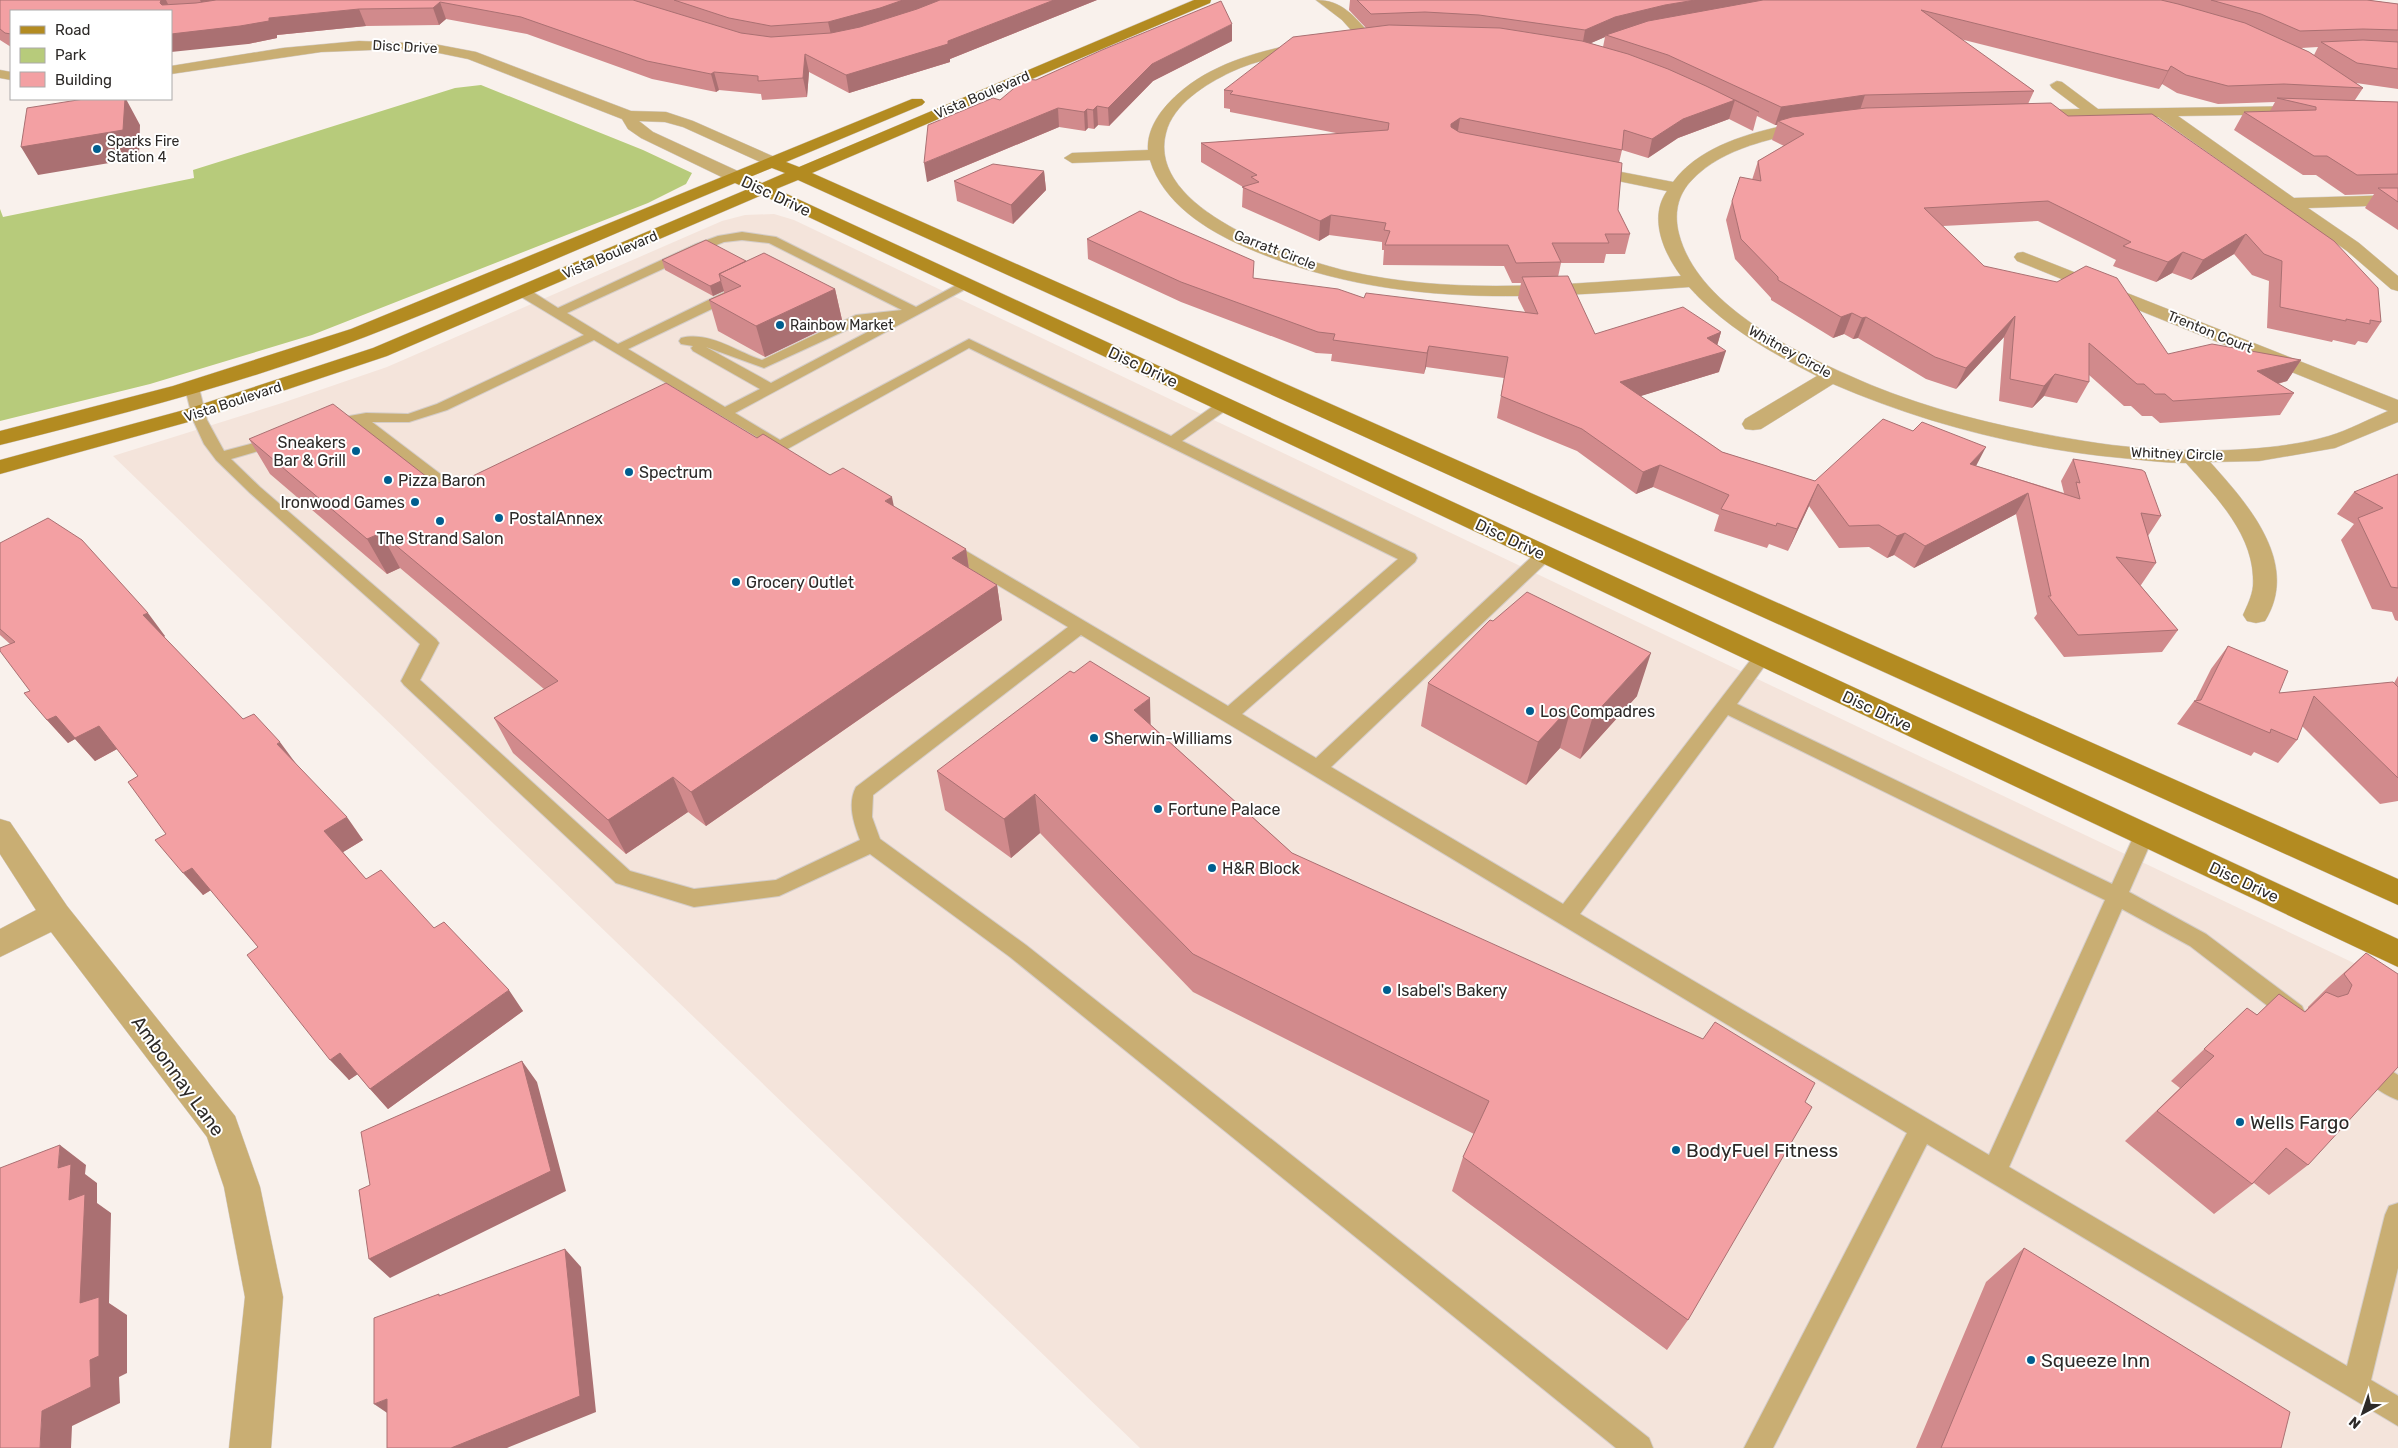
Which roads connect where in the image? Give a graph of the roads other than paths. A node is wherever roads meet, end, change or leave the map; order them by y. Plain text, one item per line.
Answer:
1 (1205, 0) edge
2 (1322, 0) edge
3 (1386, 37) edge
4 (1366, 38) junction
5 (1348, 40) edge
6 (1322, 43) edge
7 (172, 70) edge
8 (2057, 85) dead end
9 (932, 96) dead end
10 (2323, 109) edge
11 (2160, 112) junction
12 (2094, 113) junction
13 (629, 116) junction
14 (2006, 116) edge
15 (1832, 122) edge
16 (1156, 155) junction
17 (1072, 158) dead end
18 (773, 162) junction
19 (1572, 167) edge
20 (798, 174) junction
21 (736, 178) junction
22 (1677, 188) junction
23 (762, 189) junction
24 (2398, 200) edge
25 (2291, 203) junction
26 (2023, 257) dead end
27 (807, 259) junction
28 (790, 267) edge
29 (1694, 281) junction
30 (968, 285) junction
31 (2398, 285) edge
32 (747, 287) edge
33 (523, 292) junction
34 (917, 312) junction
35 (558, 313) junction
36 (662, 327) junction
37 (594, 335) junction
38 (686, 341) junction
39 (618, 349) junction
40 (1831, 376) junction
41 (192, 388) junction
42 (771, 389) junction
43 (1224, 405) junction
44 (2398, 407) edge
45 (198, 413) junction
46 (725, 414) junction
47 (2398, 414) edge
48 (358, 418) junction
49 (1754, 424) dead end
50 (313, 428) edge
51 (295, 434) edge
52 (0, 438) edge
53 (1172, 442) junction
54 (780, 446) junction
55 (221, 457) junction
56 (2194, 457) junction
57 (802, 460) edge
58 (0, 467) edge
59 (479, 500) edge
60 (931, 538) edge
61 (1544, 555) junction
62 (2256, 615) dead end
63 (1080, 626) junction
64 (1762, 657) junction
65 (1725, 706) junction
66 (1230, 715) junction
67 (1318, 768) junction
68 (0, 830) edge
69 (2144, 836) junction
70 (872, 844) junction
71 (2398, 893) edge
72 (2117, 896) junction
73 (56, 915) junction
74 (1567, 915) junction
75 (0, 944) edge
76 (2398, 954) edge
77 (2302, 1018) edge
78 (2372, 1070) edge
79 (2398, 1089) edge
80 (1923, 1127) junction
81 (1995, 1170) junction
82 (2398, 1215) edge
83 (2356, 1386) junction
84 (2398, 1412) edge
85 (250, 1448) edge
86 (1639, 1448) edge
87 (1758, 1448) edge

1 - 20 main road, Vista Boulevard
2 - 4 street
3 - 4 street
4 - 5 street
6 - 16 street, Garratt Circle
7 - 13 street, Disc Drive
8 - 12 street
9 - 18 main road, Vista Boulevard
10 - 11 street
11 - 12 street
11 - 25 street
12 - 14 street
13 - 18 street, Disc Drive
13 - 21 street, Disc Drive
15 - 22 street, Whitney Circle
16 - 17 street
16 - 29 street, Garratt Circle
18 - 20 main road, Disc Drive
18 - 21 main road, Vista Boulevard
19 - 22 street
20 - 23 main road, Vista Boulevard
20 - 71 main road, Disc Drive
21 - 23 main road, Disc Drive
21 - 41 main road, Vista Boulevard
22 - 29 street, Whitney Circle
23 - 30 main road, Disc Drive
23 - 33 main road, Vista Boulevard
24 - 25 street
25 - 31 street
26 - 44 street, Trenton Court
27 - 28 lane
27 - 34 lane
27 - 35 lane
29 - 40 street, Whitney Circle
30 - 34 lane
30 - 43 main road, Disc Drive
32 - 36 lane
33 - 35 lane
33 - 45 main road, Vista Boulevard
34 - 38 lane
34 - 42 lane
35 - 37 lane
36 - 38 lane
36 - 39 lane
37 - 39 lane
37 - 48 lane
38 - 42 lane
39 - 46 lane
40 - 49 street
40 - 56 street, Whitney Circle
41 - 45 lane
41 - 52 main road, Vista Boulevard
42 - 46 lane
43 - 53 lane
43 - 61 main road, Disc Drive
45 - 55 lane
45 - 58 main road, Vista Boulevard
46 - 54 lane
47 - 56 street, Whitney Circle
48 - 50 lane
48 - 59 lane
51 - 55 lane
53 - 54 lane
53 - 66 lane
54 - 57 lane
55 - 70 lane
56 - 62 street
60 - 63 lane
61 - 64 main road, Disc Drive
61 - 67 lane
63 - 66 lane
63 - 70 lane
64 - 65 lane
64 - 69 main road, Disc Drive
65 - 72 lane
65 - 74 lane
66 - 67 lane
67 - 74 lane
68 - 73 street, Ambonnay Lane
69 - 72 lane
69 - 76 main road, Disc Drive
70 - 86 lane
72 - 77 lane
72 - 81 lane
73 - 75 street
73 - 85 street, Ambonnay Lane
74 - 80 lane
78 - 79 lane
80 - 81 lane
80 - 87 lane
81 - 83 lane
82 - 83 lane
83 - 84 lane

